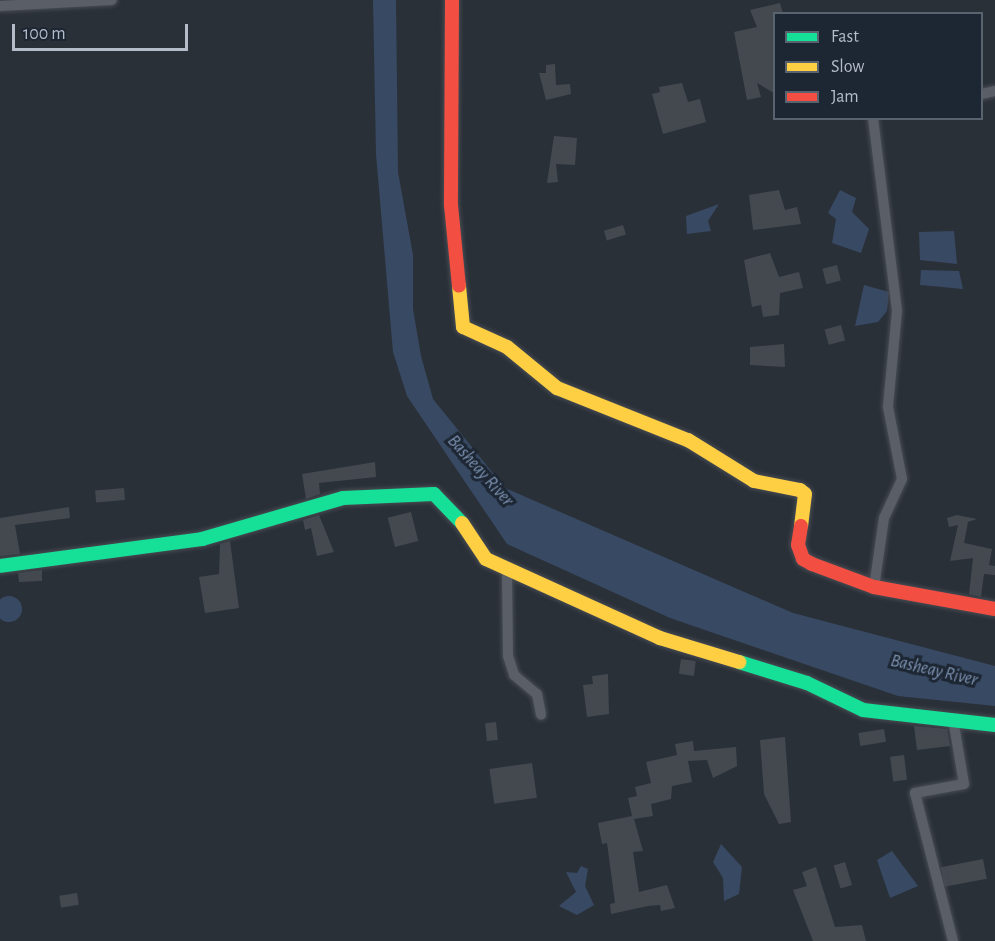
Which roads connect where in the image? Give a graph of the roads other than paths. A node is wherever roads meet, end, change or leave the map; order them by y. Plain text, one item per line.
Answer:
1 (112, 0) edge
2 (452, 0) edge
3 (0, 6) edge
4 (873, 120) edge
5 (0, 566) edge
6 (507, 572) junction
7 (874, 587) junction
8 (995, 609) edge
9 (542, 715) dead end
10 (953, 719) junction
11 (995, 725) edge
12 (953, 941) edge

1 - 3 street
2 - 7 street
4 - 7 street
5 - 6 street
6 - 9 street
6 - 10 street
7 - 8 street
10 - 11 street
10 - 12 street

